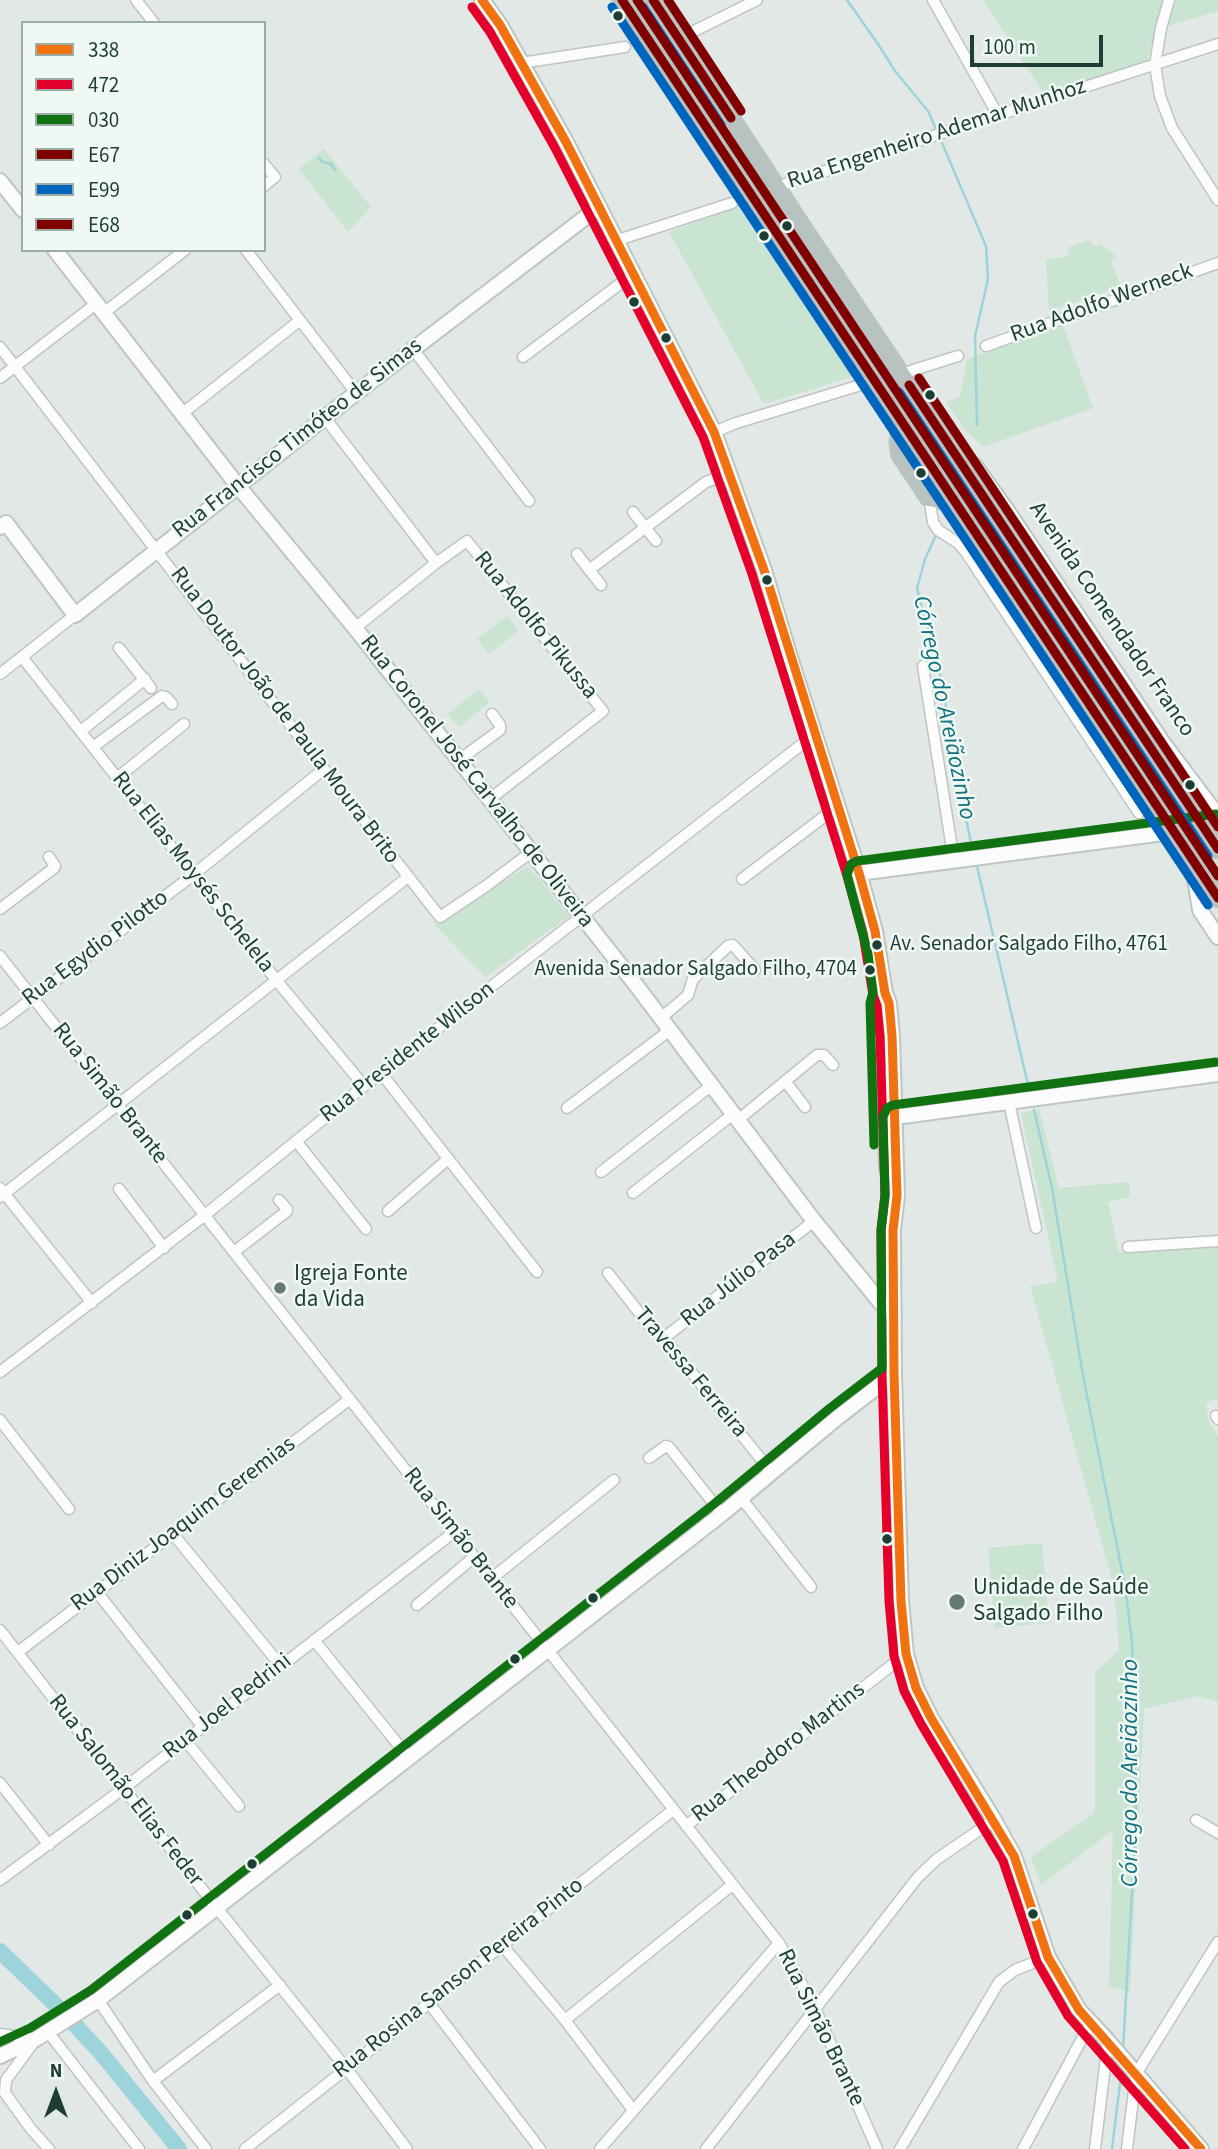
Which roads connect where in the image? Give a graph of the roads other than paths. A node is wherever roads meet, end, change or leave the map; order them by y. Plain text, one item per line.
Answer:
1 (136, 0) edge
2 (482, 0) edge
3 (622, 0) edge
4 (653, 0) edge
5 (757, 0) edge
6 (933, 0) edge
7 (1169, 0) edge
8 (152, 21) edge
9 (680, 38) junction
10 (1218, 44) edge
11 (625, 47) dead end
12 (521, 63) junction
13 (1155, 65) junction
14 (998, 115) junction
15 (266, 166) edge
16 (0, 181) edge
17 (266, 184) edge
18 (776, 187) junction
19 (1218, 200) edge
20 (732, 203) dead end
21 (21, 207) edge
22 (598, 207) junction
23 (803, 229) junction
24 (781, 240) junction
25 (615, 241) junction
26 (57, 252) edge
27 (182, 252) edge
28 (247, 252) edge
29 (1218, 263) edge
30 (633, 274) junction
31 (101, 308) junction
32 (299, 321) junction
33 (986, 346) dead end
34 (0, 347) edge
35 (413, 349) junction
36 (958, 356) dead end
37 (523, 357) dead end
38 (15, 366) junction
39 (901, 374) junction
40 (0, 378) edge
41 (874, 381) junction
42 (356, 393) junction
43 (183, 413) junction
44 (325, 418) junction
45 (902, 423) junction
46 (714, 432) junction
47 (957, 457) junction
48 (729, 474) junction
49 (238, 486) junction
50 (929, 497) junction
51 (529, 501) dead end
52 (955, 502) junction
53 (633, 512) dead end
54 (2, 522) edge
55 (645, 527) junction
56 (1006, 530) junction
57 (656, 541) dead end
58 (983, 544) junction
59 (157, 550) junction
60 (577, 554) dead end
61 (436, 563) junction
62 (589, 570) junction
63 (601, 585) dead end
64 (75, 615) junction
65 (355, 628) junction
66 (120, 648) dead end
67 (22, 657) junction
68 (923, 666) dead end
69 (0, 674) edge
70 (172, 704) dead end
71 (492, 713) dead end
72 (1133, 722) junction
73 (184, 724) dead end
74 (81, 732) junction
75 (1107, 732) junction
76 (815, 734) junction
77 (93, 747) junction
78 (459, 761) junction
79 (324, 769) junction
80 (117, 778) junction
81 (489, 799) junction
82 (838, 806) junction
83 (1139, 813) dead end
84 (1213, 823) edge
85 (1174, 832) junction
86 (1218, 849) edge
87 (530, 853) junction
88 (48, 857) dead end
89 (968, 859) junction
90 (1192, 859) junction
91 (859, 873) junction
92 (194, 875) junction
93 (408, 877) junction
94 (741, 878) dead end
95 (1218, 898) edge
96 (0, 909) edge
97 (581, 918) junction
98 (1218, 937) edge
99 (0, 956) edge
100 (755, 970) dead end
101 (277, 981) junction
102 (32, 997) junction
103 (0, 1023) edge
104 (666, 1024) junction
105 (833, 1065) dead end
106 (381, 1073) junction
107 (1218, 1074) edge
108 (785, 1081) junction
109 (364, 1086) junction
110 (712, 1086) junction
111 (1009, 1102) junction
112 (117, 1105) junction
113 (805, 1107) dead end
114 (567, 1108) dead end
115 (890, 1115) junction
116 (736, 1117) junction
117 (296, 1141) junction
118 (448, 1159) junction
119 (601, 1172) dead end
120 (119, 1189) dead end
121 (1, 1193) edge
122 (633, 1193) dead end
123 (279, 1200) dead end
124 (388, 1212) dead end
125 (205, 1215) junction
126 (814, 1221) junction
127 (1036, 1228) dead end
128 (366, 1229) dead end
129 (1218, 1241) edge
130 (1128, 1247) dead end
131 (164, 1248) junction
132 (234, 1252) junction
133 (537, 1272) dead end
134 (608, 1273) dead end
135 (92, 1303) junction
136 (894, 1316) junction
137 (664, 1338) junction
138 (0, 1372) edge
139 (894, 1374) junction
140 (351, 1399) junction
141 (0, 1420) edge
142 (649, 1458) dead end
143 (772, 1473) junction
144 (614, 1480) dead end
145 (742, 1499) junction
146 (69, 1509) dead end
147 (722, 1514) junction
148 (454, 1532) junction
149 (173, 1534) junction
150 (474, 1557) junction
151 (491, 1579) junction
152 (811, 1587) dead end
153 (97, 1592) junction
154 (417, 1605) dead end
155 (0, 1630) edge
156 (314, 1640) junction
157 (547, 1651) junction
158 (18, 1653) junction
159 (906, 1654) junction
160 (281, 1666) junction
161 (203, 1727) junction
162 (186, 1741) junction
163 (409, 1758) junction
164 (0, 1783) edge
165 (124, 1788) junction
166 (239, 1805) dead end
167 (673, 1810) junction
168 (994, 1820) junction
169 (1196, 1820) dead end
170 (686, 1826) junction
171 (1218, 1833) edge
172 (49, 1845) junction
173 (0, 1880) edge
174 (732, 1885) junction
175 (217, 1908) junction
176 (1218, 1942) edge
177 (779, 1943) junction
178 (502, 1945) junction
179 (1048, 1957) junction
180 (279, 1985) junction
181 (93, 2003) junction
182 (429, 2003) junction
183 (815, 2008) junction
184 (565, 2020) junction
185 (1091, 2022) junction
186 (47, 2032) junction
187 (0, 2034) edge
188 (1117, 2052) junction
189 (0, 2056) edge
190 (346, 2068) junction
191 (1136, 2074) junction
192 (153, 2081) junction
193 (634, 2110) junction
194 (50, 2149) edge
195 (139, 2149) edge
196 (206, 2149) edge
197 (245, 2149) edge
198 (407, 2149) edge
199 (540, 2149) edge
200 (600, 2149) edge
201 (706, 2149) edge
202 (877, 2149) edge
203 (900, 2149) edge
204 (1023, 2149) edge
205 (1095, 2149) edge
206 (1127, 2149) edge
207 (1201, 2149) edge

1 - 8 street
2 - 12 street
3 - 24 highway
4 - 9 highway, Avenida Comendador Franco
5 - 9 street
6 - 14 street
7 - 13 street
9 - 18 highway, Avenida Comendador Franco
10 - 13 street, Rua Engenheiro Ademar Munhoz
11 - 12 street
12 - 22 street
13 - 14 street, Rua Engenheiro Ademar Munhoz
13 - 19 street
14 - 18 street, Rua Engenheiro Ademar Munhoz
15 - 17 street
16 - 21 street
18 - 23 highway, Avenida Comendador Franco
20 - 25 street
22 - 25 street
22 - 35 street, Rua Francisco Timóteo de Simas
23 - 24 highway
23 - 39 highway, Avenida Comendador Franco
24 - 41 highway
25 - 30 street
26 - 31 street, Rua Coronel José Carvalho de Oliveira
27 - 31 street
28 - 32 street
29 - 33 street, Rua Adolfo Werneck
30 - 37 street
30 - 46 street
31 - 38 street
31 - 43 street, Rua Coronel José Carvalho de Oliveira
32 - 42 street
32 - 43 street
34 - 38 street, Rua Doutor João de Paula Moura Brito
35 - 42 street, Rua Francisco Timóteo de Simas
35 - 51 street
36 - 39 street
38 - 40 street
38 - 59 street, Rua Doutor João de Paula Moura Brito
39 - 47 highway, Avenida Comendador Franco
41 - 45 highway
41 - 46 street
42 - 44 street, Rua Francisco Timóteo de Simas
43 - 49 street, Rua Coronel José Carvalho de Oliveira
44 - 49 street, Rua Francisco Timóteo de Simas
44 - 61 street
45 - 50 highway
45 - 52 highway
46 - 48 street
47 - 56 highway, Avenida Comendador Franco
47 - 84 street, Avenida Comendador Franco
48 - 55 street
48 - 76 street
49 - 59 street, Rua Francisco Timóteo de Simas
49 - 65 street, Rua Coronel José Carvalho de Oliveira
50 - 52 highway
50 - 83 street
52 - 58 highway
53 - 55 street
54 - 64 street
55 - 57 street
55 - 62 street
56 - 58 highway
56 - 72 highway, Avenida Comendador Franco
58 - 75 highway
59 - 64 street, Rua Francisco Timóteo de Simas
59 - 79 street, Rua Doutor João de Paula Moura Brito
60 - 62 street
61 - 65 street
61 - 81 street, Rua Adolfo Pikussa
62 - 63 street
64 - 67 street, Rua Francisco Timóteo de Simas
65 - 78 street, Rua Coronel José Carvalho de Oliveira
66 - 74 street
67 - 69 street, Rua Francisco Timóteo de Simas
67 - 74 street, Rua Elias Moysés Schelela
68 - 89 street
70 - 77 street
71 - 78 street
72 - 75 highway
72 - 84 highway, Avenida Comendador Franco
73 - 80 street
74 - 77 street, Rua Elias Moysés Schelela
75 - 85 highway
76 - 82 street
76 - 97 street, Rua Presidente Wilson
77 - 80 street, Rua Elias Moysés Schelela
78 - 81 street, Rua Coronel José Carvalho de Oliveira
79 - 92 street, Rua Egydio Pilotto
79 - 93 street, Rua Doutor João de Paula Moura Brito
80 - 92 street, Rua Elias Moysés Schelela
81 - 87 street, Rua Coronel José Carvalho de Oliveira
82 - 91 street
82 - 94 street
84 - 85 street
84 - 86 highway, Avenida Comendador Franco
85 - 89 street
85 - 90 highway
87 - 93 street, Rua Doutor João de Paula Moura Brito
87 - 97 street, Rua Coronel José Carvalho de Oliveira
88 - 96 street
89 - 91 street
90 - 95 highway
90 - 98 street
91 - 115 street
92 - 101 street, Rua Elias Moysés Schelela
92 - 102 street, Rua Egydio Pilotto
93 - 101 street
97 - 104 street, Rua Coronel José Carvalho de Oliveira
97 - 106 street, Rua Presidente Wilson
99 - 102 street, Rua Simão Brante
100 - 104 street
101 - 109 street, Rua Elias Moysés Schelela
101 - 112 street
102 - 103 street, Rua Egydio Pilotto
102 - 112 street, Rua Simão Brante
104 - 110 street, Rua Coronel José Carvalho de Oliveira
104 - 114 street
105 - 108 street
106 - 109 street, Rua Presidente Wilson
106 - 118 street
107 - 111 street
108 - 113 street
108 - 116 street
109 - 117 street, Rua Presidente Wilson
110 - 116 street, Rua Coronel José Carvalho de Oliveira
110 - 119 street
111 - 115 street
111 - 127 street
112 - 121 street
112 - 125 street, Rua Simão Brante
115 - 136 street
116 - 122 street
116 - 126 street, Rua Coronel José Carvalho de Oliveira
117 - 125 street, Rua Presidente Wilson
117 - 128 street
118 - 124 street
118 - 133 street
120 - 131 street
121 - 135 street
123 - 132 street
125 - 131 street, Rua Presidente Wilson
125 - 132 street, Rua Simão Brante
126 - 136 street, Rua Coronel José Carvalho de Oliveira
126 - 137 street, Rua Júlio Pasa
129 - 130 street
131 - 135 street, Rua Presidente Wilson
132 - 140 street, Rua Simão Brante
134 - 137 street, Travessa Ferreira
135 - 138 street, Rua Presidente Wilson
136 - 139 street
137 - 143 street, Travessa Ferreira
139 - 143 street
139 - 159 street
140 - 148 street, Rua Simão Brante
140 - 149 street, Rua Diniz Joaquim Geremias
141 - 146 street
142 - 147 street
143 - 145 street
144 - 151 street
145 - 147 street
145 - 152 street
147 - 157 street
148 - 150 street, Rua Simão Brante
148 - 156 street, Rua Joel Pedrini
149 - 153 street, Rua Diniz Joaquim Geremias
149 - 160 street
150 - 151 street, Rua Simão Brante
150 - 154 street
151 - 157 street, Rua Simão Brante
153 - 158 street, Rua Diniz Joaquim Geremias
153 - 161 street
155 - 158 street, Rua Salomão Elias Feder
156 - 160 street, Rua Joel Pedrini
156 - 163 street
157 - 163 street
157 - 167 street, Rua Simão Brante
158 - 165 street, Rua Salomão Elias Feder
159 - 168 street
159 - 170 street, Rua Theodoro Martins
160 - 161 street, Rua Joel Pedrini
161 - 162 street, Rua Joel Pedrini
162 - 165 street, Rua Joel Pedrini
162 - 166 street
163 - 175 street
164 - 172 street
165 - 172 street, Rua Joel Pedrini
165 - 175 street, Rua Salomão Elias Feder
167 - 170 street, Rua Simão Brante
167 - 178 street, Rua Rosina Sanson Pereira Pinto
168 - 179 street
168 - 183 street
169 - 171 street
170 - 174 street, Rua Simão Brante
172 - 173 street, Rua Joel Pedrini
174 - 177 street, Rua Simão Brante
174 - 184 street
175 - 180 street, Rua Salomão Elias Feder
175 - 181 street
176 - 191 street
177 - 183 street, Rua Simão Brante
177 - 193 street
178 - 182 street, Rua Rosina Sanson Pereira Pinto
178 - 184 street
179 - 185 street
179 - 203 street
180 - 190 street, Rua Salomão Elias Feder
180 - 192 street
181 - 186 street
181 - 192 street
182 - 190 street, Rua Rosina Sanson Pereira Pinto
182 - 199 street
183 - 201 street
183 - 202 street, Rua Simão Brante
184 - 193 street
185 - 188 street
185 - 204 street
186 - 187 street
186 - 189 street
186 - 194 street
186 - 195 street
188 - 191 street
188 - 205 street
190 - 197 street, Rua Rosina Sanson Pereira Pinto
190 - 198 street, Rua Salomão Elias Feder
191 - 206 street
191 - 207 street
192 - 196 street
193 - 200 street

